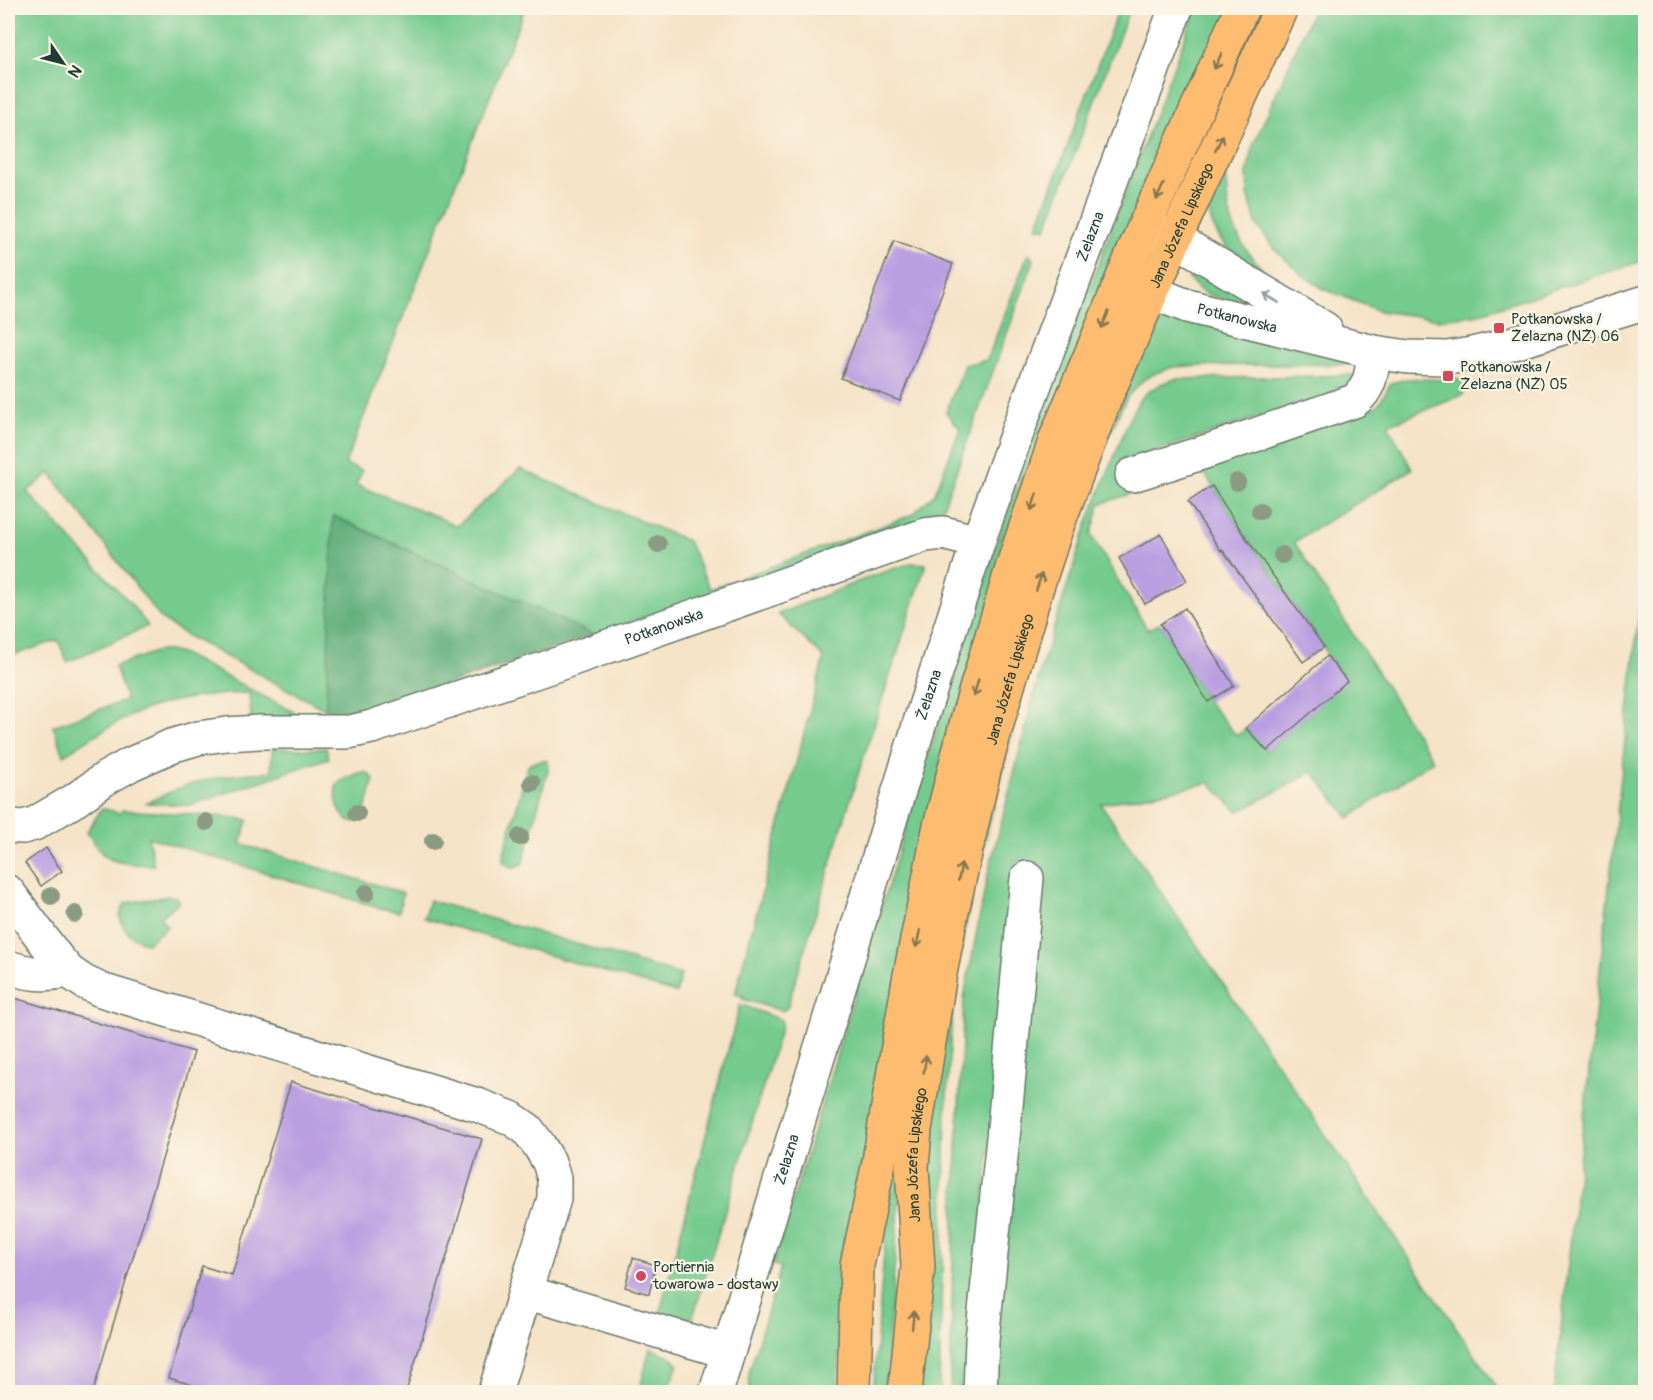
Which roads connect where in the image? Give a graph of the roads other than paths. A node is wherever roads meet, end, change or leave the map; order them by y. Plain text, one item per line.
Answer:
1 (1176, 8) edge
2 (1242, 8) edge
3 (1281, 8) edge
4 (1141, 234) junction
5 (1174, 239) junction
6 (1127, 266) junction
7 (1152, 291) junction
8 (1646, 302) edge
9 (1366, 350) junction
10 (1132, 475) dead end
11 (978, 542) junction
12 (8, 826) edge
13 (1027, 878) dead end
14 (8, 892) edge
15 (8, 967) edge
16 (68, 971) junction
17 (525, 1292) junction
18 (728, 1352) junction
19 (495, 1392) edge
20 (716, 1392) edge
21 (854, 1392) edge
22 (905, 1392) edge
23 (980, 1392) edge

1 - 11 street, Żelazna
2 -> 4 main road, Jana Józefa Lipskiego
5 -> 3 main road, Jana Józefa Lipskiego
4 - 5 street, Potkanowska
4 - 6 main road, Jana Józefa Lipskiego
5 - 7 main road, Jana Józefa Lipskiego
9 -> 5 street, Potkanowska
6 - 7 street, Potkanowska
6 -> 21 main road, Jana Józefa Lipskiego
7 - 9 street, Potkanowska
22 -> 7 main road, Jana Józefa Lipskiego
8 - 9 street, Potkanowska
9 - 10 street
11 - 12 street, Potkanowska
11 - 18 street, Żelazna
13 - 23 street
14 - 16 street
15 - 16 street
16 - 17 street
17 - 18 street
17 - 19 street
18 - 20 street, Żelazna

